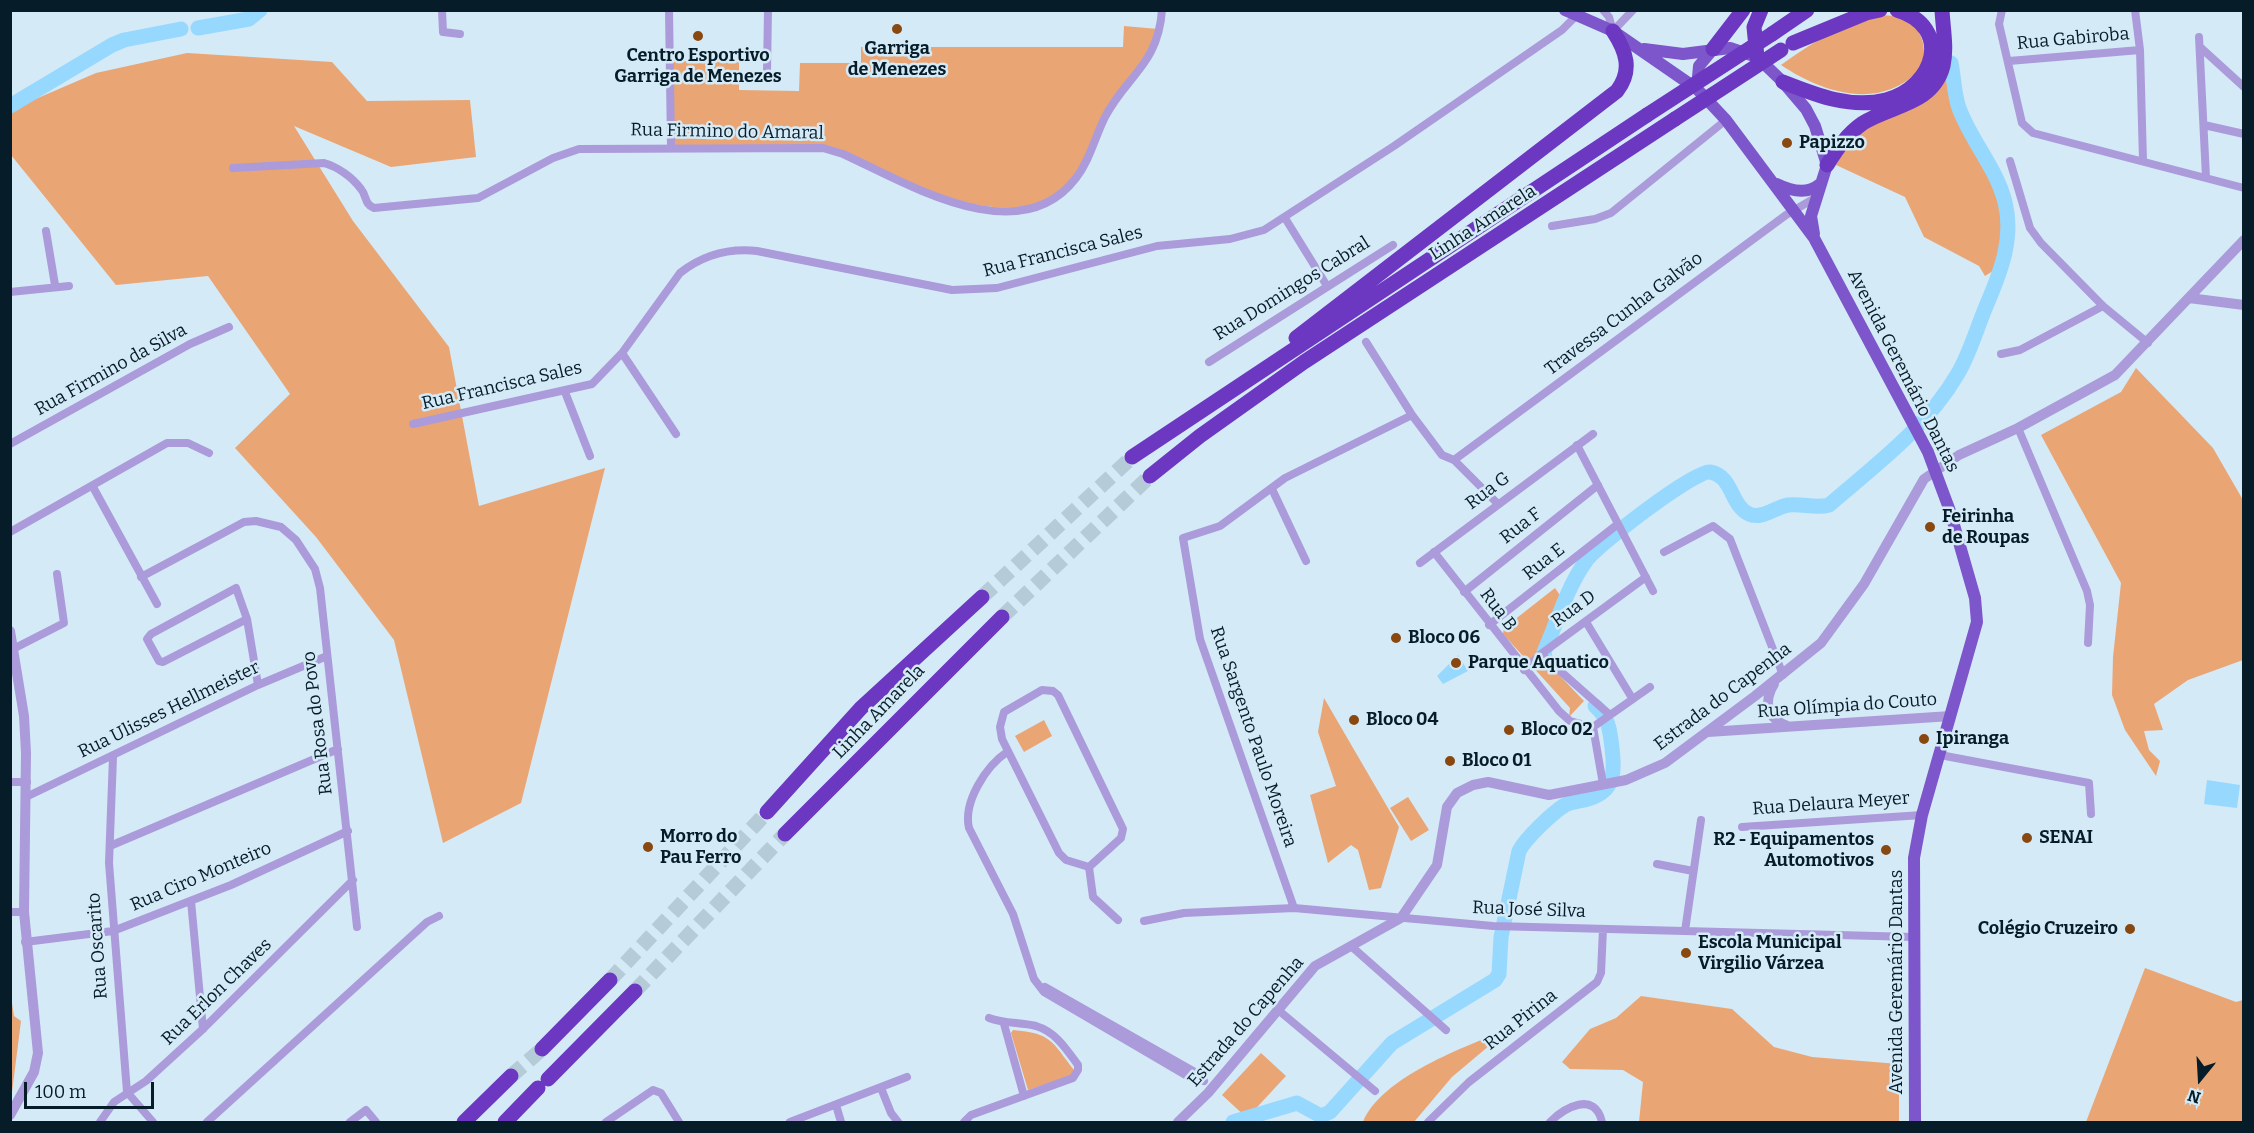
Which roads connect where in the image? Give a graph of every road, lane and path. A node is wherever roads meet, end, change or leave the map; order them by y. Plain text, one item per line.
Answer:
1 (442, 10) edge
2 (669, 10) edge
3 (768, 10) edge
4 (1162, 10) edge
5 (1603, 10) edge
6 (1633, 10) edge
7 (1743, 10) edge
8 (1761, 10) edge
9 (1808, 10) edge
10 (1843, 10) edge
11 (1880, 10) edge
12 (1897, 10) edge
13 (1942, 10) edge
14 (2002, 10) edge
15 (2135, 10) edge
16 (1571, 13) edge
17 (1613, 31) junction
18 (460, 34) dead end
19 (2199, 37) dead end
20 (1635, 46) junction
21 (1787, 46) junction
22 (2200, 47) junction
23 (1713, 49) junction
24 (2140, 50) junction
25 (1757, 57) junction
26 (2008, 61) junction
27 (767, 71) dead end
28 (1783, 82) junction
29 (2244, 87) edge
30 (1697, 89) junction
31 (1726, 120) junction
32 (2204, 125) junction
33 (2244, 134) edge
34 (671, 147) junction
35 (2010, 161) dead end
36 (2143, 161) junction
37 (1827, 165) junction
38 (233, 168) dead end
39 (2206, 177) junction
40 (1776, 183) junction
41 (1820, 184) junction
42 (2244, 188) edge
43 (1815, 198) junction
44 (1795, 211) junction
45 (1286, 218) junction
46 (1552, 226) dead end
47 (46, 231) dead end
48 (1814, 238) junction
49 (2244, 240) edge
50 (1393, 245) dead end
51 (55, 285) junction
52 (69, 286) dead end
53 (1327, 286) junction
54 (10, 292) edge
55 (2189, 298) junction
56 (2244, 305) edge
57 (2103, 306) junction
58 (229, 327) dead end
59 (1366, 342) dead end
60 (2148, 343) junction
61 (622, 353) junction
62 (2001, 354) dead end
63 (1209, 362) dead end
64 (1255, 374) junction
65 (565, 392) junction
66 (1412, 415) junction
67 (413, 424) dead end
68 (2018, 428) junction
69 (676, 434) dead end
70 (1593, 434) dead end
71 (10, 444) edge
72 (1577, 445) junction
73 (209, 453) dead end
74 (590, 456) dead end
75 (1132, 457) tunnel mouth
76 (1454, 459) junction
77 (1935, 471) junction
78 (1150, 476) tunnel mouth
79 (1598, 485) junction
80 (93, 487) junction
81 (1272, 489) junction
82 (1498, 504) junction
83 (1618, 524) junction
84 (10, 532) edge
85 (1434, 552) junction
86 (1664, 552) dead end
87 (1306, 561) dead end
88 (1420, 563) dead end
89 (57, 574) dead end
90 (141, 577) junction
91 (1646, 577) junction
92 (1464, 591) junction
93 (1653, 591) dead end
94 (982, 597) tunnel mouth
95 (156, 604) dead end
96 (1002, 617) tunnel mouth
97 (247, 619) junction
98 (1586, 622) junction
99 (1489, 625) junction
100 (10, 631) edge
101 (2088, 643) dead end
102 (14, 648) junction
103 (1541, 654) junction
104 (327, 656) junction
105 (1524, 670) junction
106 (1779, 678) junction
107 (258, 685) junction
108 (1650, 687) dead end
109 (1632, 698) junction
110 (1609, 716) junction
111 (1952, 716) junction
112 (1596, 725) junction
113 (1788, 726) junction
114 (1708, 732) junction
115 (338, 749) junction
116 (1006, 752) junction
117 (1940, 755) junction
118 (113, 756) junction
119 (10, 782) edge
120 (27, 782) junction
121 (1604, 784) junction
122 (26, 796) junction
123 (767, 812) tunnel mouth
124 (2091, 814) dead end
125 (1922, 815) junction
126 (1701, 820) dead end
127 (1743, 827) dead end
128 (348, 831) junction
129 (785, 834) tunnel mouth
130 (110, 846) junction
131 (1657, 864) dead end
132 (1089, 867) junction
133 (1693, 871) junction
134 (353, 880) junction
135 (191, 901) junction
136 (1294, 908) junction
137 (10, 912) edge
138 (24, 912) junction
139 (439, 916) dead end
140 (1401, 918) junction
141 (1119, 920) dead end
142 (1144, 921) dead end
143 (357, 927) dead end
144 (1603, 929) junction
145 (113, 931) junction
146 (1685, 931) junction
147 (1914, 937) junction
148 (25, 942) junction
149 (1351, 946) junction
150 (610, 980) tunnel mouth
151 (635, 991) tunnel mouth
152 (1277, 1009) junction
153 (989, 1018) dead end
154 (1004, 1024) junction
155 (203, 1029) junction
156 (1446, 1030) dead end
157 (542, 1049) tunnel mouth
158 (512, 1076) tunnel mouth
159 (907, 1077) dead end
160 (1208, 1084) junction
161 (881, 1088) junction
162 (1375, 1091) dead end
163 (127, 1092) junction
164 (1024, 1096) junction
165 (836, 1105) junction
166 (10, 1115) edge
167 (100, 1122) edge
168 (153, 1122) edge
169 (207, 1122) edge
170 (352, 1122) edge
171 (376, 1122) edge
172 (464, 1122) edge
173 (505, 1122) edge
174 (606, 1122) edge
175 (679, 1122) edge
176 (790, 1122) edge
177 (842, 1122) edge
178 (898, 1122) edge
179 (964, 1122) edge
180 (1178, 1122) edge
181 (1428, 1122) edge
182 (1550, 1122) edge
183 (1602, 1122) edge
184 (1915, 1122) edge

1 - 18 street
2 - 34 street
3 - 27 street
4 - 34 street, Rua Firmino do Amaral
5 - 17 street
6 - 17 street
7 - 23 highway
8 - 25 highway
9 - 64 highway, Linha Amarela, bridge
10 - 21 highway, Linha Amarela
11 - 21 highway
12 - 28 highway
13 - 37 highway
14 - 26 street
15 - 24 street
16 - 17 main road, Avenida Geremário Dantas
16 - 45 street, Rua Francisca Sales
17 - 20 main road, Avenida Geremário Dantas
17 - 64 highway
19 - 22 street
20 - 23 main road, Avenida Geremário Dantas
20 - 30 main road, Avenida Geremário Dantas
21 - 78 highway, Linha Amarela, bridge
22 - 29 street
22 - 32 street
23 - 25 main road, Avenida Geremário Dantas
23 - 30 main road
24 - 26 street, Rua Gabiroba
24 - 36 street
25 - 28 main road, Avenida Geremário Dantas
26 - 36 street
28 - 37 main road, Avenida Geremário Dantas
30 - 31 main road, Avenida Geremário Dantas
31 - 40 main road, Avenida Geremário Dantas
31 - 46 street
32 - 33 street
32 - 39 street
34 - 38 street, Rua Firmino do Amaral
35 - 57 street
36 - 39 street
37 - 41 main road, Avenida Geremário Dantas
39 - 42 street
40 - 41 main road
40 - 44 main road, Avenida Geremário Dantas
41 - 43 main road, Avenida Geremário Dantas
43 - 44 street, Travessa Cunha Galvão
43 - 48 main road, Avenida Geremário Dantas
44 - 48 main road, Avenida Geremário Dantas
44 - 76 street, Travessa Cunha Galvão
45 - 53 street
45 - 61 street, Rua Francisca Sales
47 - 51 street
48 - 77 main road, Avenida Geremário Dantas
49 - 55 street, Estrada do Capenha
50 - 53 street, Rua Domingos Cabral
51 - 52 street
51 - 54 street
53 - 63 street, Rua Domingos Cabral
55 - 56 street
55 - 60 street, Estrada do Capenha
57 - 60 street
57 - 62 street
58 - 71 street, Rua Firmino da Silva
59 - 66 street
60 - 68 street, Estrada do Capenha
61 - 65 street, Rua Francisca Sales
61 - 69 street
64 - 75 highway, Linha Amarela
65 - 67 street, Rua Francisca Sales
65 - 74 street
66 - 76 street
66 - 81 street
68 - 77 street, Estrada do Capenha
68 - 101 street
70 - 72 street, Rua G
72 - 79 street
72 - 82 street, Rua G
73 - 80 street
76 - 82 street
77 - 106 street, Estrada do Capenha
77 - 111 main road, Avenida Geremário Dantas
79 - 83 street
79 - 92 street, Rua F
80 - 84 street
80 - 90 street
81 - 87 street
81 - 136 street, Rua Sargento Paulo Moreira
82 - 85 street, Rua G
83 - 91 street
83 - 99 street, Rua E
85 - 88 street, Rua G
85 - 92 street, Rua B
86 - 106 street
89 - 102 street
90 - 95 street
90 - 104 street, Rua Rosa do Povo
91 - 93 street
91 - 98 street, Rua D
92 - 99 street, Rua B
94 - 123 highway, Linha Amarela
96 - 129 highway, Linha Amarela
97 - 97 street
97 - 107 street
98 - 103 street, Rua D
98 - 109 street
99 - 105 street, Rua B
100 - 102 street
102 - 120 street
103 - 105 street, Rua D
103 - 110 street
104 - 107 street, Rua Ulisses Hellmeister
104 - 115 street, Rua Rosa do Povo
105 - 112 street, Rua B
106 - 113 street
106 - 114 street, Estrada do Capenha
107 - 118 street, Rua Ulisses Hellmeister
108 - 109 street
109 - 110 street
110 - 112 street
111 - 113 street, Rua Olímpia do Couto
111 - 117 main road, Avenida Geremário Dantas
112 - 121 street
113 - 114 street, Rua Olímpia do Couto
114 - 121 street, Estrada do Capenha
115 - 128 street, Rua Rosa do Povo
115 - 130 street
116 - 132 street
116 - 132 street
116 - 160 street
117 - 124 street
117 - 125 main road, Avenida Geremário Dantas
118 - 122 street, Rua Ulisses Hellmeister
118 - 130 street, Rua Oscarito
119 - 120 street
120 - 122 street
121 - 140 street, Estrada do Capenha
122 - 138 street
125 - 127 street, Rua Delaura Meyer
125 - 147 main road, Avenida Geremário Dantas
126 - 133 street
128 - 134 street, Rua Rosa do Povo
128 - 135 street, Rua Ciro Monteiro
130 - 145 street, Rua Oscarito
131 - 133 street
132 - 141 street
133 - 146 street
134 - 143 street, Rua Rosa do Povo
134 - 155 street, Rua Erlon Chaves
135 - 145 street, Rua Ciro Monteiro
135 - 155 street
136 - 140 street, Rua José Silva
136 - 142 street, Rua José Silva
137 - 138 street
138 - 148 street
139 - 169 street
140 - 144 street, Rua José Silva
140 - 149 street, Estrada do Capenha
144 - 146 street, Rua José Silva
144 - 181 street, Rua Pirina
145 - 148 street, Rua Ciro Monteiro
145 - 163 street, Rua Oscarito
146 - 147 street, Rua José Silva
147 - 184 main road, Avenida Geremário Dantas
148 - 166 street
149 - 152 street, Estrada do Capenha
149 - 156 street
150 - 157 highway
151 - 173 highway
152 - 160 street, Estrada do Capenha
152 - 162 street
153 - 154 street
154 - 164 street
154 - 164 street
155 - 163 street, Rua Erlon Chaves
158 - 172 highway
159 - 161 street
160 - 180 street, Estrada do Capenha
161 - 165 street
161 - 178 street
163 - 167 street, Rua Erlon Chaves
163 - 168 street
164 - 179 street
165 - 176 street
165 - 177 street
170 - 171 street
174 - 175 street
182 - 183 street

